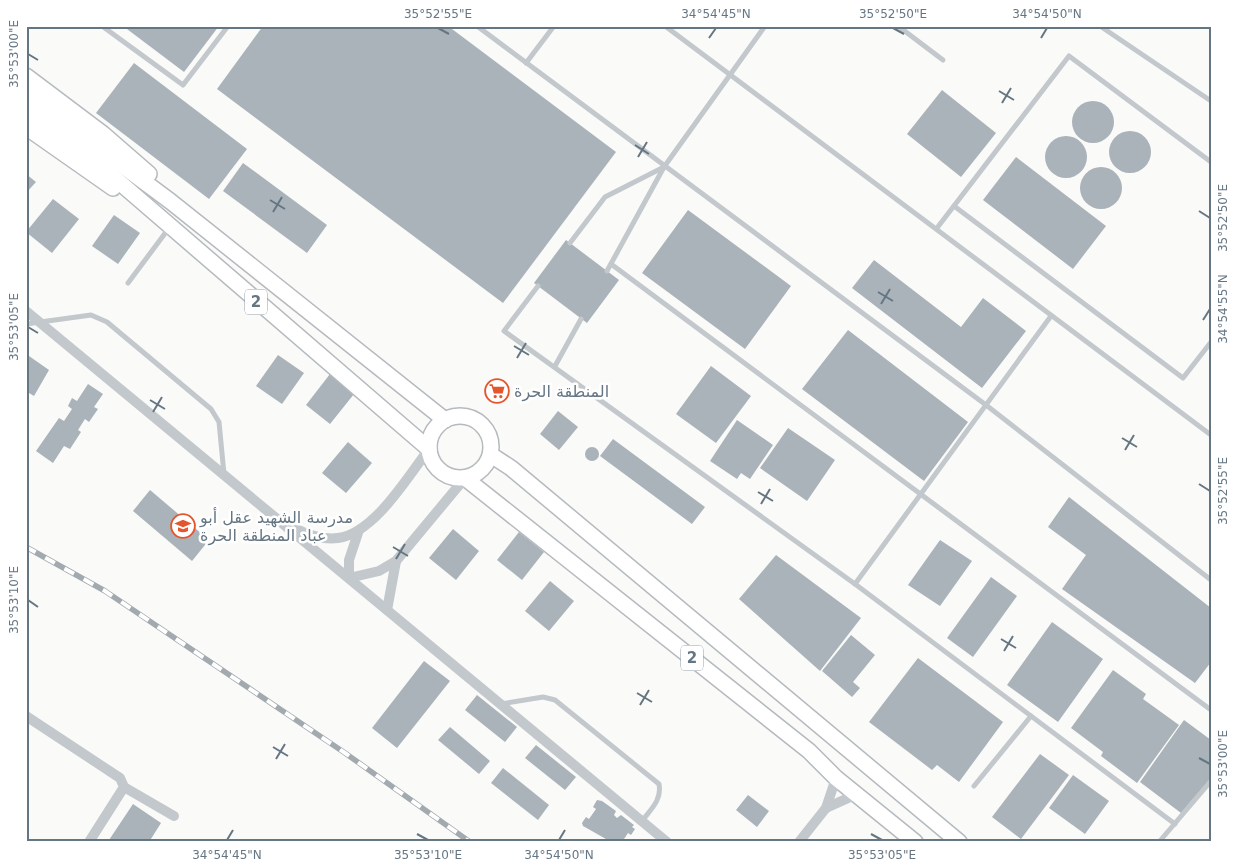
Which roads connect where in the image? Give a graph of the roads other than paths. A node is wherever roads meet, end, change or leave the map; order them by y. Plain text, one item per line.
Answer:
1 (102, 26) edge
2 (228, 26) edge
3 (477, 26) edge
4 (554, 26) edge
5 (665, 26) edge
6 (765, 26) edge
7 (898, 26) edge
8 (1100, 26) edge
9 (943, 60) dead end
10 (526, 63) junction
11 (730, 75) junction
12 (26, 76) edge
13 (26, 94) edge
14 (1211, 101) edge
15 (26, 112) edge
16 (26, 128) edge
17 (89, 148) junction
18 (1211, 162) edge
19 (664, 167) junction
20 (170, 201) junction
21 (954, 206) junction
22 (157, 216) junction
23 (169, 228) junction
24 (937, 228) junction
25 (570, 243) dead end
26 (610, 264) junction
27 (607, 271) dead end
28 (128, 283) dead end
29 (538, 286) dead end
30 (26, 310) edge
31 (1052, 316) junction
32 (580, 318) dead end
33 (39, 321) junction
34 (26, 324) edge
35 (1211, 342) edge
36 (555, 366) junction
37 (986, 406) junction
38 (445, 420) junction
39 (1211, 435) edge
40 (429, 449) junction
41 (491, 455) junction
42 (224, 474) junction
43 (465, 478) junction
44 (921, 493) junction
45 (281, 522) junction
46 (359, 530) junction
47 (396, 561) junction
48 (349, 578) junction
49 (1211, 580) edge
50 (855, 584) junction
51 (388, 610) junction
52 (500, 704) junction
53 (1211, 710) edge
54 (26, 716) edge
55 (1031, 716) junction
56 (836, 778) junction
57 (1211, 781) edge
58 (974, 786) dead end
59 (124, 787) junction
60 (857, 794) junction
61 (826, 808) junction
62 (174, 816) dead end
63 (642, 821) junction
64 (1175, 824) junction
65 (89, 842) edge
66 (667, 842) edge
67 (799, 842) edge
68 (915, 842) edge
69 (959, 842) edge
70 (1159, 842) edge

1 - 2 lane
3 - 10 lane
4 - 10 lane
5 - 11 lane
6 - 11 lane
7 - 9 lane
8 - 14 lane
10 - 19 lane
11 - 19 lane
11 - 24 lane
12 - 20 main road
13 - 17 main road
15 - 17 main road
16 - 22 main road
17 - 20 main road
17 - 22 main road, 2
18 - 21 lane
19 - 25 lane
19 - 26 lane
19 - 37 lane
20 - 38 main road
21 - 24 lane
21 - 35 lane
22 - 23 main road, 2
23 - 28 lane
23 - 40 main road, 2
24 - 31 lane
26 - 27 lane
26 - 44 lane
29 - 36 lane
30 - 33 street
31 - 37 lane
31 - 39 lane
32 - 36 lane
33 - 34 lane
33 - 42 street
33 - 42 lane
36 - 50 lane
37 - 44 lane
37 - 49 lane
38 - 40 main road
38 - 41 main road
40 - 43 main road
40 - 46 street
41 - 43 main road
41 - 69 main road
42 - 45 street
43 - 47 street
43 - 56 main road, 2
44 - 50 lane
44 - 53 lane
45 - 46 street
45 - 48 street
46 - 48 street
47 - 48 street
47 - 51 street
48 - 51 street
50 - 55 lane
51 - 52 street
52 - 63 street
52 - 63 lane
54 - 59 street
55 - 58 lane
55 - 64 lane
56 - 60 main road, 2
56 - 61 street
57 - 64 lane
59 - 62 street
59 - 65 street
60 - 61 street
60 - 68 main road, 2
61 - 67 street
63 - 66 street
64 - 70 lane

